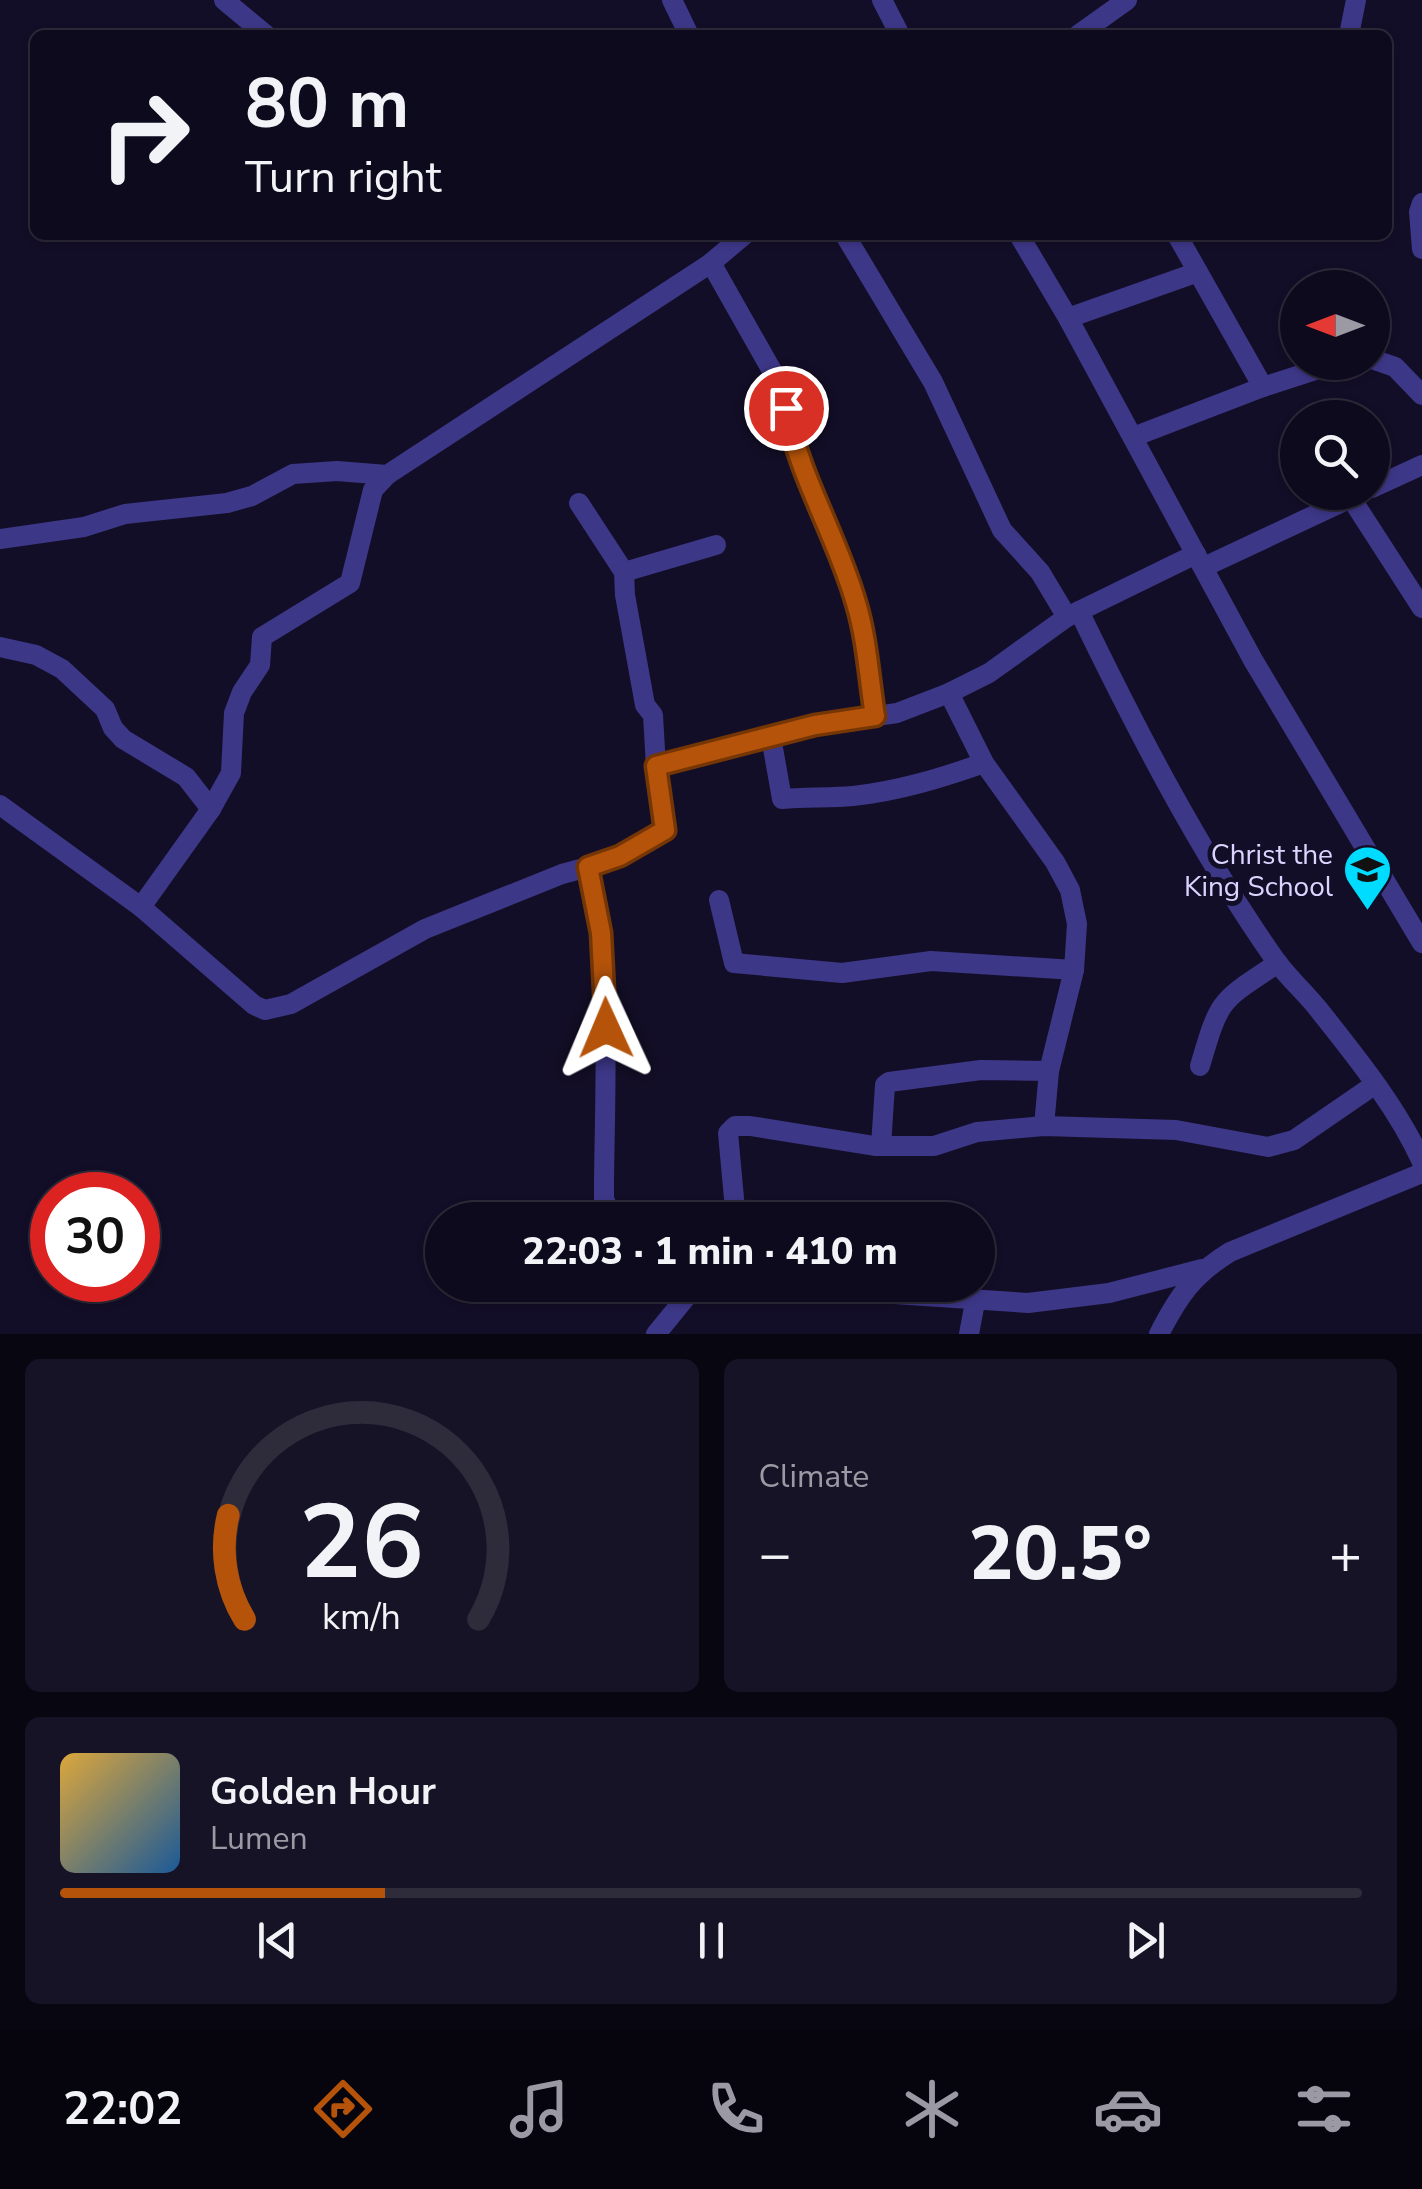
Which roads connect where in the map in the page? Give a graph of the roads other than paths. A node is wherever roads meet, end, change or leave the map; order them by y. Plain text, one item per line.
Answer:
1 (224, 0) edge
2 (672, 0) edge
3 (882, 0) edge
4 (1127, 0) edge
5 (1356, 0) edge
6 (260, 30) edge
7 (687, 30) edge
8 (897, 30) edge
9 (1085, 30) edge
10 (1350, 30) edge
11 (1422, 203) edge
12 (738, 240) edge
13 (848, 240) edge
14 (1022, 240) edge
15 (1186, 240) edge
16 (1422, 249) edge
17 (711, 262) junction
18 (1198, 272) junction
19 (1068, 318) junction
20 (1390, 365) edge
21 (1285, 380) edge
22 (1264, 387) junction
23 (1422, 395) edge
24 (1133, 437) junction
25 (1422, 465) edge
26 (387, 476) junction
27 (1390, 480) edge
28 (579, 503) dead end
29 (1322, 510) edge
30 (1366, 510) edge
31 (0, 539) edge
32 (716, 545) dead end
33 (1200, 560) junction
34 (624, 572) junction
35 (1422, 608) edge
36 (1073, 614) junction
37 (0, 647) edge
38 (949, 693) junction
39 (875, 716) junction
40 (771, 737) junction
41 (984, 763) junction
42 (656, 766) junction
43 (0, 806) edge
44 (212, 808) junction
45 (588, 867) junction
46 (719, 900) dead end
47 (142, 908) junction
48 (1422, 943) edge
49 (1278, 963) junction
50 (1074, 970) junction
51 (1200, 1066) dead end
52 (1048, 1071) junction
53 (1374, 1085) junction
54 (1044, 1126) junction
55 (881, 1146) junction
56 (1422, 1162) edge
57 (1422, 1173) edge
58 (605, 1202) edge
59 (734, 1202) edge
60 (1202, 1269) junction
61 (682, 1302) edge
62 (976, 1302) joint
63 (656, 1334) edge
64 (969, 1334) edge
65 (1159, 1334) edge

1 - 6 street
2 - 7 street
3 - 8 street
4 - 9 street
5 - 10 street
11 - 16 street
12 - 17 street
13 - 36 street
14 - 19 street
15 - 18 street
17 - 26 street
17 - 39 street
18 - 19 street
18 - 22 street
19 - 24 street
20 - 23 street
21 - 22 street
22 - 24 street
24 - 33 street
25 - 27 street
26 - 31 street
26 - 44 street
28 - 34 street
29 - 33 street
30 - 35 street
32 - 34 street
33 - 36 street
33 - 48 street
34 - 42 street
36 - 38 street
36 - 49 street
37 - 44 street
38 - 39 street
38 - 41 street
39 - 40 street
40 - 41 street
40 - 42 street
41 - 50 street
42 - 45 street
43 - 47 street
44 - 47 street
45 - 47 street
45 - 58 street
46 - 50 street
49 - 51 street
49 - 53 street
50 - 52 street
52 - 54 street
52 - 55 street
53 - 54 street
53 - 56 street
54 - 55 street
55 - 59 street
57 - 60 street
60 - 62 street
60 - 65 street
61 - 63 street
62 - 64 street

